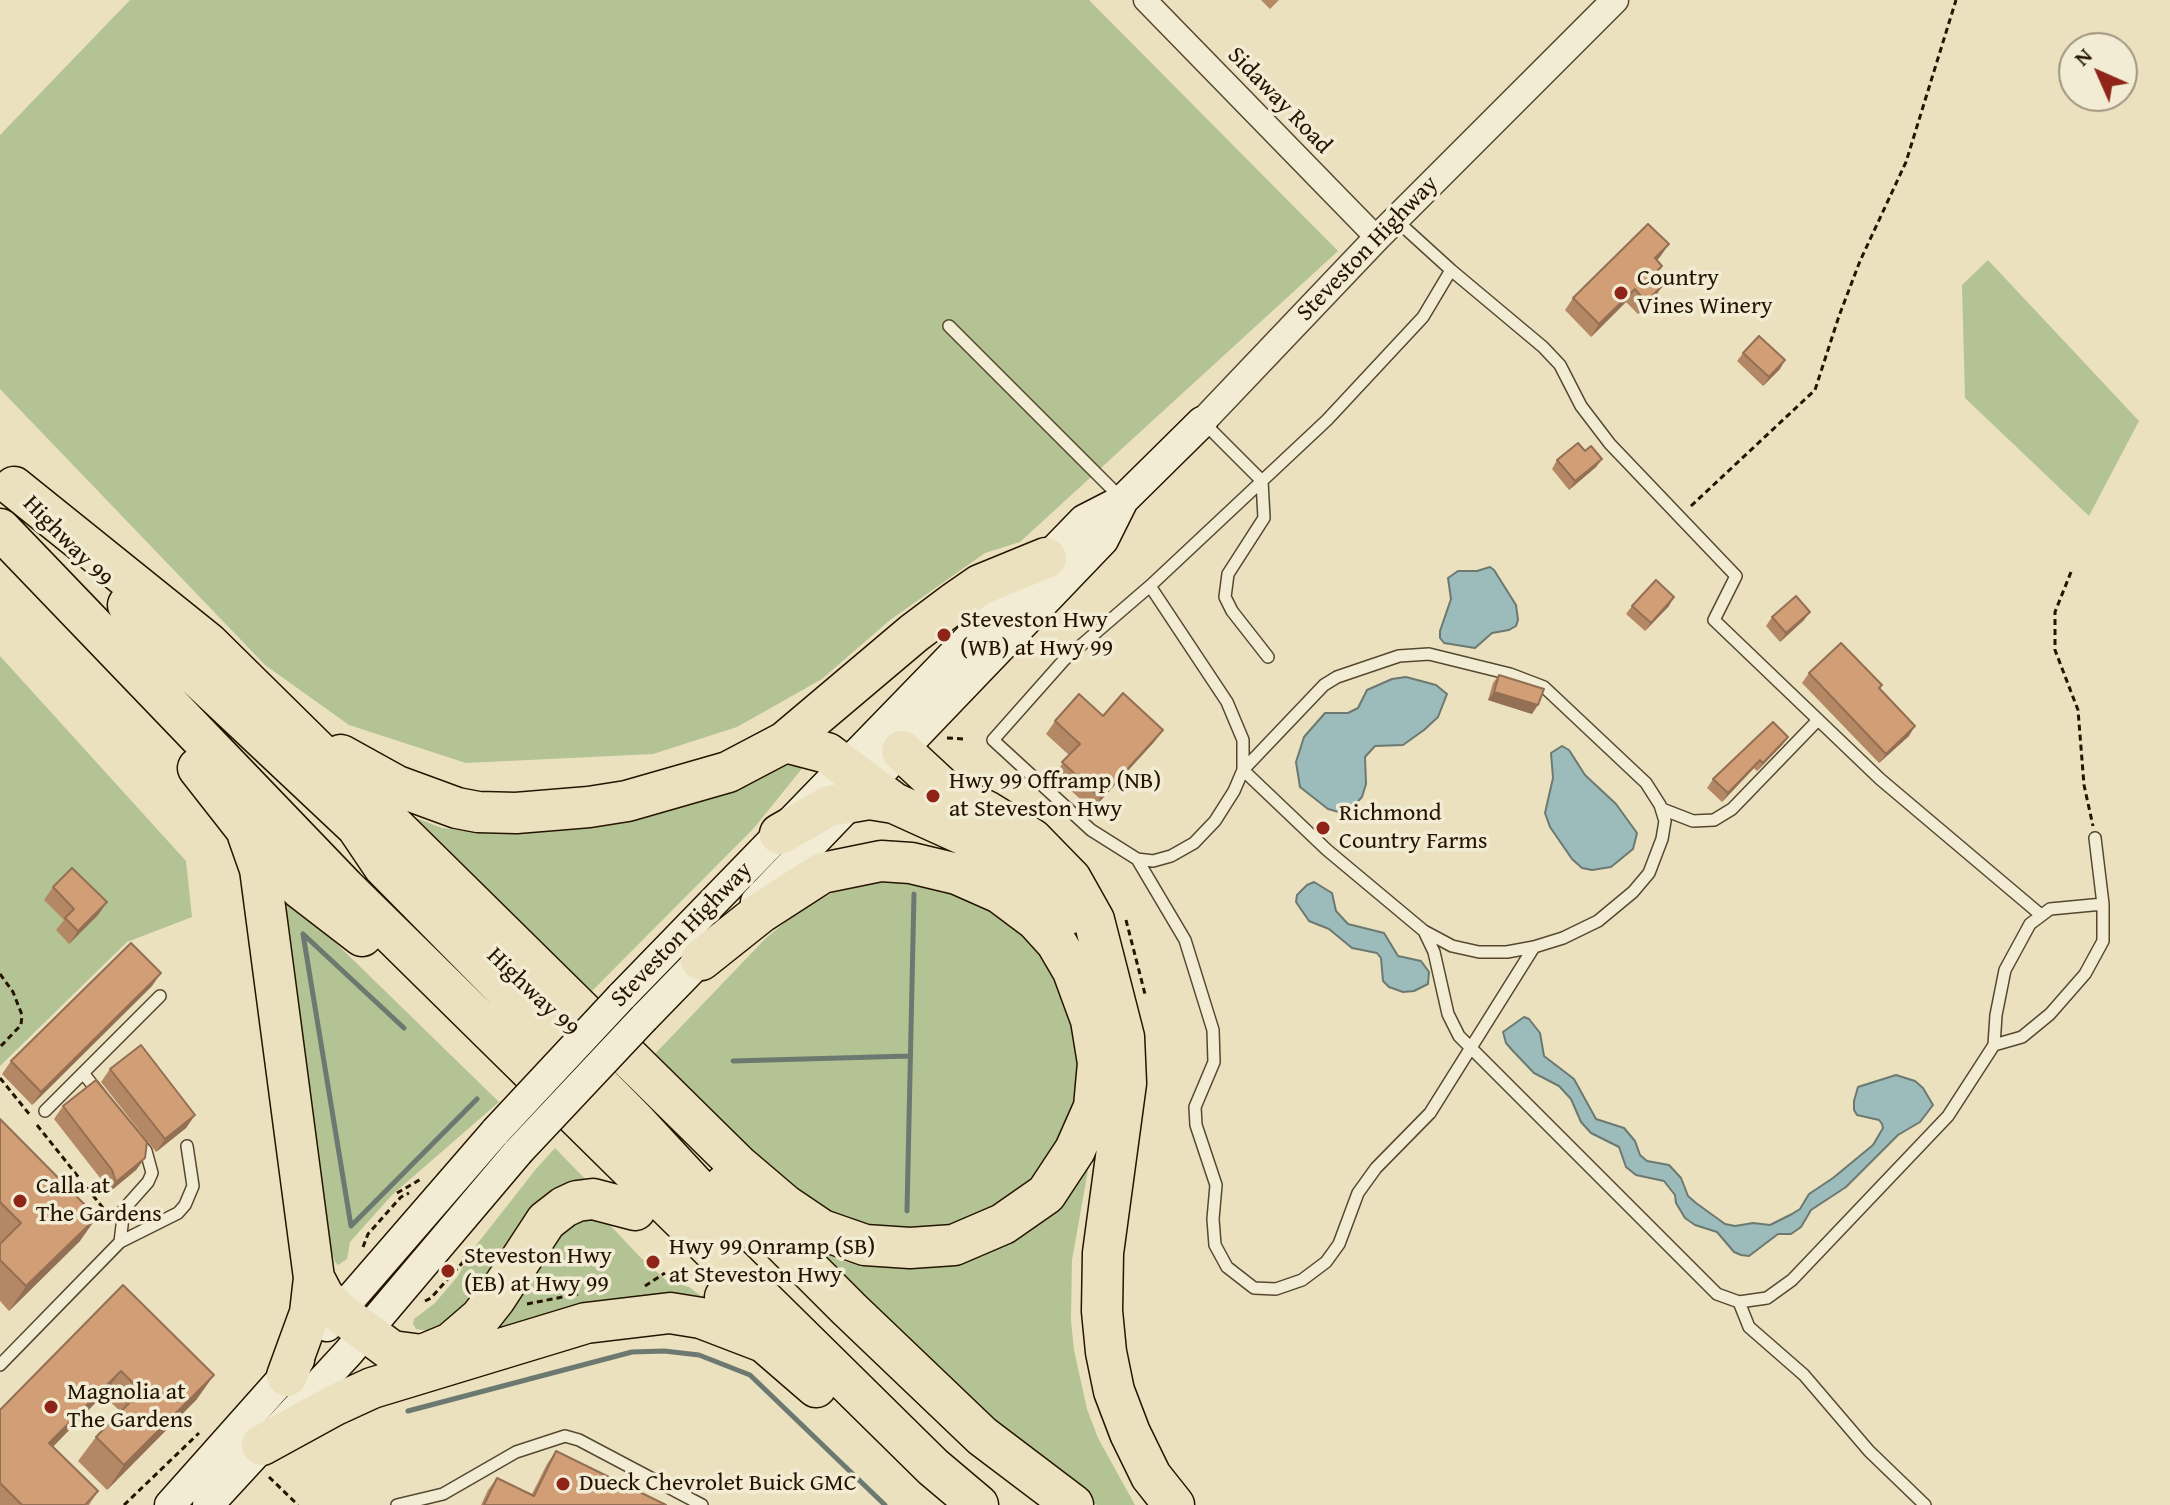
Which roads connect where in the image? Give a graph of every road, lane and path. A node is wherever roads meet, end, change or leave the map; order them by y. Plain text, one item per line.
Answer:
1 (1145, 0) edge
2 (1615, 0) edge
3 (1956, 0) edge
4 (1396, 220) junction
5 (1377, 238) junction
6 (1451, 270) junction
7 (949, 326) dead end
8 (1202, 422) junction
9 (7, 480) edge
10 (1262, 481) junction
11 (1123, 500) junction
12 (1680, 516) junction
13 (0, 529) edge
14 (1046, 558) junction
15 (2071, 572) dead end
16 (1150, 586) junction
17 (121, 657) junction
18 (1268, 657) dead end
19 (169, 705) junction
20 (1818, 720) junction
21 (293, 726) junction
22 (943, 738) dead end
23 (964, 739) dead end
24 (785, 742) junction
25 (902, 751) junction
26 (1243, 770) junction
27 (866, 788) junction
28 (1662, 809) junction
29 (355, 824) junction
30 (245, 828) junction
31 (780, 834) joint
32 (2095, 838) joint
33 (1137, 859) junction
34 (2103, 904) junction
35 (2041, 915) junction
36 (1424, 931) junction
37 (1534, 947) junction
38 (701, 960) junction
39 (1106, 970) junction
40 (0, 974) edge
41 (160, 996) dead end
42 (1994, 1045) junction
43 (0, 1047) edge
44 (1471, 1049) junction
45 (83, 1073) junction
46 (0, 1078) edge
47 (110, 1107) edge
48 (45, 1111) dead end
49 (128, 1129) edge
50 (187, 1146) dead end
51 (414, 1190) dead end
52 (103, 1208) dead end
53 (635, 1210) junction
54 (120, 1242) junction
55 (363, 1247) dead end
56 (467, 1249) dead end
57 (314, 1278) junction
58 (800, 1300) junction
59 (1739, 1302) junction
60 (419, 1305) dead end
61 (352, 1322) junction
62 (764, 1342) junction
63 (485, 1353) junction
64 (422, 1355) junction
65 (0, 1365) edge
66 (287, 1376) junction
67 (905, 1440) junction
68 (264, 1459) junction
69 (170, 1505) edge
70 (208, 1505) edge
71 (298, 1505) edge
72 (397, 1505) edge
73 (702, 1505) edge
74 (978, 1505) edge
75 (1038, 1505) edge
76 (1073, 1505) edge
77 (1174, 1505) edge
78 (1925, 1505) edge

1 - 5 street, Sidaway Road
2 - 4 street, Steveston Highway
3 - 12 path
4 - 5 street, Steveston Highway
4 - 6 lane
5 - 8 street, Steveston Highway
6 - 10 lane
6 - 12 lane
7 - 11 lane
8 - 10 lane
8 - 11 main road, Steveston Highway
9 - 21 highway
9 - 29 highway, Highway 99
10 - 16 lane
10 - 18 lane
11 - 14 main road, Steveston Highway
11 - 25 main road, Steveston Highway
12 - 20 lane
13 - 17 highway, Highway 99
14 - 24 highway
14 - 27 main road, Steveston Highway
15 - 32 path
16 - 26 lane
16 - 33 lane
17 - 19 highway, Highway 99
17 - 30 highway
19 - 58 highway
19 - 67 highway, Highway 99
20 - 28 lane
20 - 35 lane
21 - 24 highway
21 - 38 highway
22 - 23 path
24 - 27 highway
25 - 27 main road, Steveston Highway
25 - 39 highway
26 - 28 lane
26 - 33 lane
26 - 36 lane
27 - 31 highway
27 - 38 main road, Steveston Highway
27 - 39 highway
28 - 37 lane
29 - 58 highway
29 - 76 highway, Highway 99
30 - 53 highway
30 - 57 highway
31 - 61 main road, Steveston Highway, bridge
32 - 34 lane
33 - 44 lane
34 - 35 lane
34 - 42 lane
35 - 42 lane
36 - 37 lane
36 - 44 lane
37 - 44 lane
38 - 61 main road, Steveston Highway, bridge
39 - 77 highway
40 - 43 path
41 - 45 lane
42 - 59 lane
44 - 59 lane
45 - 47 lane
45 - 48 lane
46 - 52 path
49 - 54 lane
50 - 54 lane
51 - 55 path
53 - 62 highway
53 - 64 highway
54 - 65 lane
56 - 60 path
57 - 61 highway
57 - 66 highway
58 - 75 highway
59 - 78 lane
61 - 64 highway
61 - 66 main road, Steveston Highway
61 - 68 main road, Steveston Highway
62 - 63 highway
62 - 67 highway
63 - 64 highway
63 - 68 highway
66 - 69 main road, Steveston Highway
67 - 74 highway, Highway 99
68 - 70 main road, Steveston Highway
68 - 71 path
72 - 73 lane

